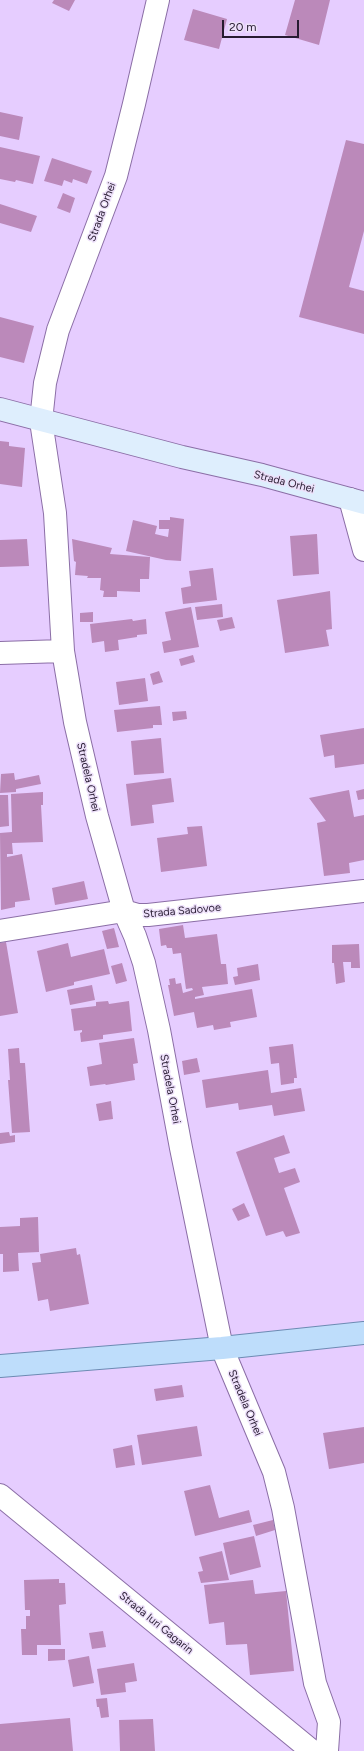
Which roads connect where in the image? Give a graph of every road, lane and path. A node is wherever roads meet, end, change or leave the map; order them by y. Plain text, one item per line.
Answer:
1 (158, 0) edge
2 (0, 409) edge
3 (41, 421) junction
4 (357, 501) edge
5 (364, 550) edge
6 (63, 651) junction
7 (0, 653) edge
8 (364, 891) edge
9 (124, 912) junction
10 (0, 931) edge
11 (364, 1333) edge
12 (222, 1348) junction
13 (0, 1366) edge
14 (0, 1494) edge
15 (312, 1751) edge
16 (327, 1751) edge

1 - 3 street, Strada Orhei
2 - 3 street, Strada Orhei
3 - 4 street, Strada Orhei
3 - 6 street, Stradela Orhei
4 - 5 street
6 - 7 street
6 - 9 street, Stradela Orhei
8 - 9 street, Strada Sadovoe
9 - 10 street, Strada Sadovoe
9 - 12 street, Stradela Orhei
11 - 12 main road
12 - 13 main road
12 - 16 street, Stradela Orhei
14 - 15 street, Strada Iuri Gagarin

